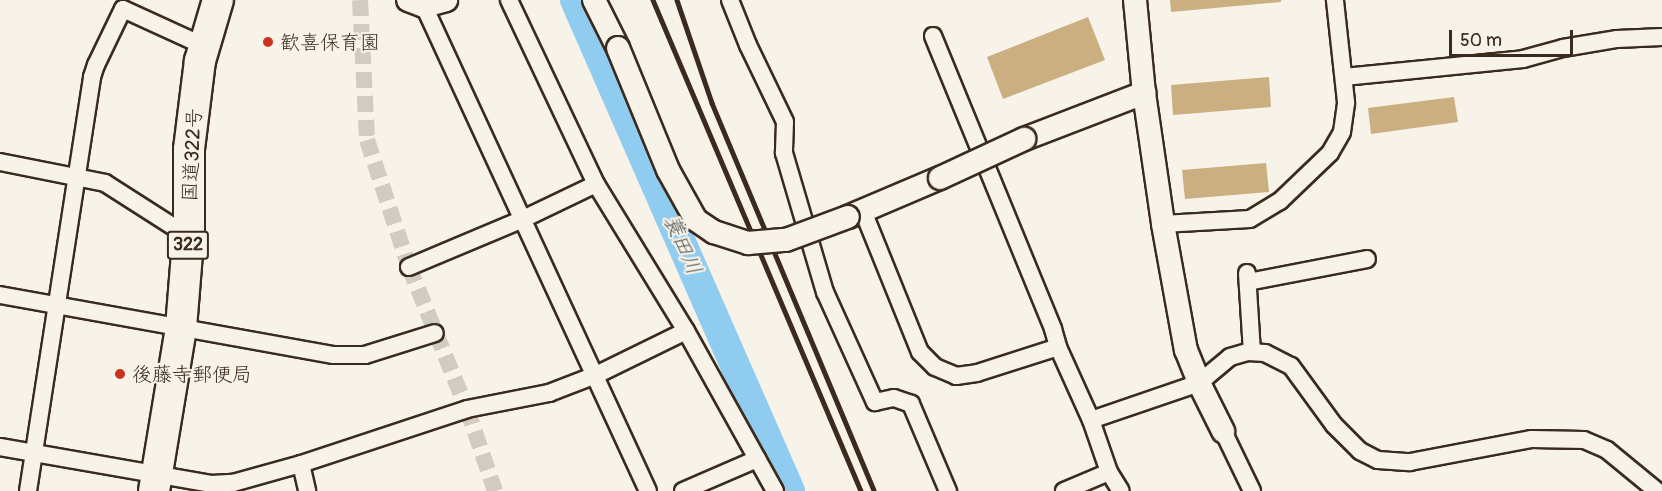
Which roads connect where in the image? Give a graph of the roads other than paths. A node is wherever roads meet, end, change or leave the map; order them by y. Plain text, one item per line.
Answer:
1 (218, 0) edge
2 (447, 0) edge
3 (509, 0) edge
4 (594, 0) edge
5 (730, 0) edge
6 (1135, 0) edge
7 (1335, 0) edge
8 (416, 3) edge
9 (933, 36) dead end
10 (1662, 37) edge
11 (204, 46) junction
12 (1344, 76) junction
13 (1144, 93) junction
14 (0, 162) edge
15 (76, 178) junction
16 (596, 184) junction
17 (856, 214) junction
18 (521, 220) junction
19 (1163, 224) junction
20 (188, 236) junction
21 (1367, 259) dead end
22 (409, 267) dead end
23 (0, 295) edge
24 (58, 305) junction
25 (181, 328) junction
26 (686, 331) junction
27 (435, 333) dead end
28 (1058, 347) junction
29 (1252, 352) junction
30 (596, 375) junction
31 (1199, 384) junction
32 (1091, 420) junction
33 (1223, 431) joint
34 (0, 447) edge
35 (34, 452) junction
36 (757, 459) junction
37 (301, 464) junction
38 (1109, 472) junction
39 (155, 483) edge
40 (772, 490) edge
41 (28, 491) edge
42 (307, 491) edge
43 (648, 491) edge
44 (683, 491) edge
45 (948, 491) edge
46 (1064, 491) edge
47 (1121, 491) edge
48 (1252, 491) edge
49 (1657, 491) edge

1 - 11 highway, 国道322号 / 322
2 - 8 street
3 - 16 street
4 - 17 street, bridge
5 - 45 street
6 - 13 street
7 - 12 street
8 - 18 street
9 - 28 street
10 - 12 street
11 - 15 street
11 - 20 highway, 国道322号 / 322
12 - 19 street
13 - 17 street, bridge
13 - 19 street
14 - 15 street
15 - 20 street
15 - 24 street
16 - 18 street
16 - 26 street
17 - 28 street
18 - 22 street
18 - 30 street
19 - 31 street
20 - 25 highway, 国道322号 / 322
21 - 29 street
23 - 24 street
24 - 25 street
24 - 35 street
25 - 27 street
25 - 39 highway, 国道322号 / 322
26 - 30 street
26 - 36 street
28 - 32 street
29 - 31 street
29 - 49 street
30 - 37 street
30 - 43 street
31 - 32 street
31 - 33 street
32 - 38 street
33 - 48 street
34 - 35 street
35 - 39 street
35 - 41 street
36 - 40 street
36 - 44 street
37 - 39 street
37 - 42 street
38 - 46 street
38 - 47 street

